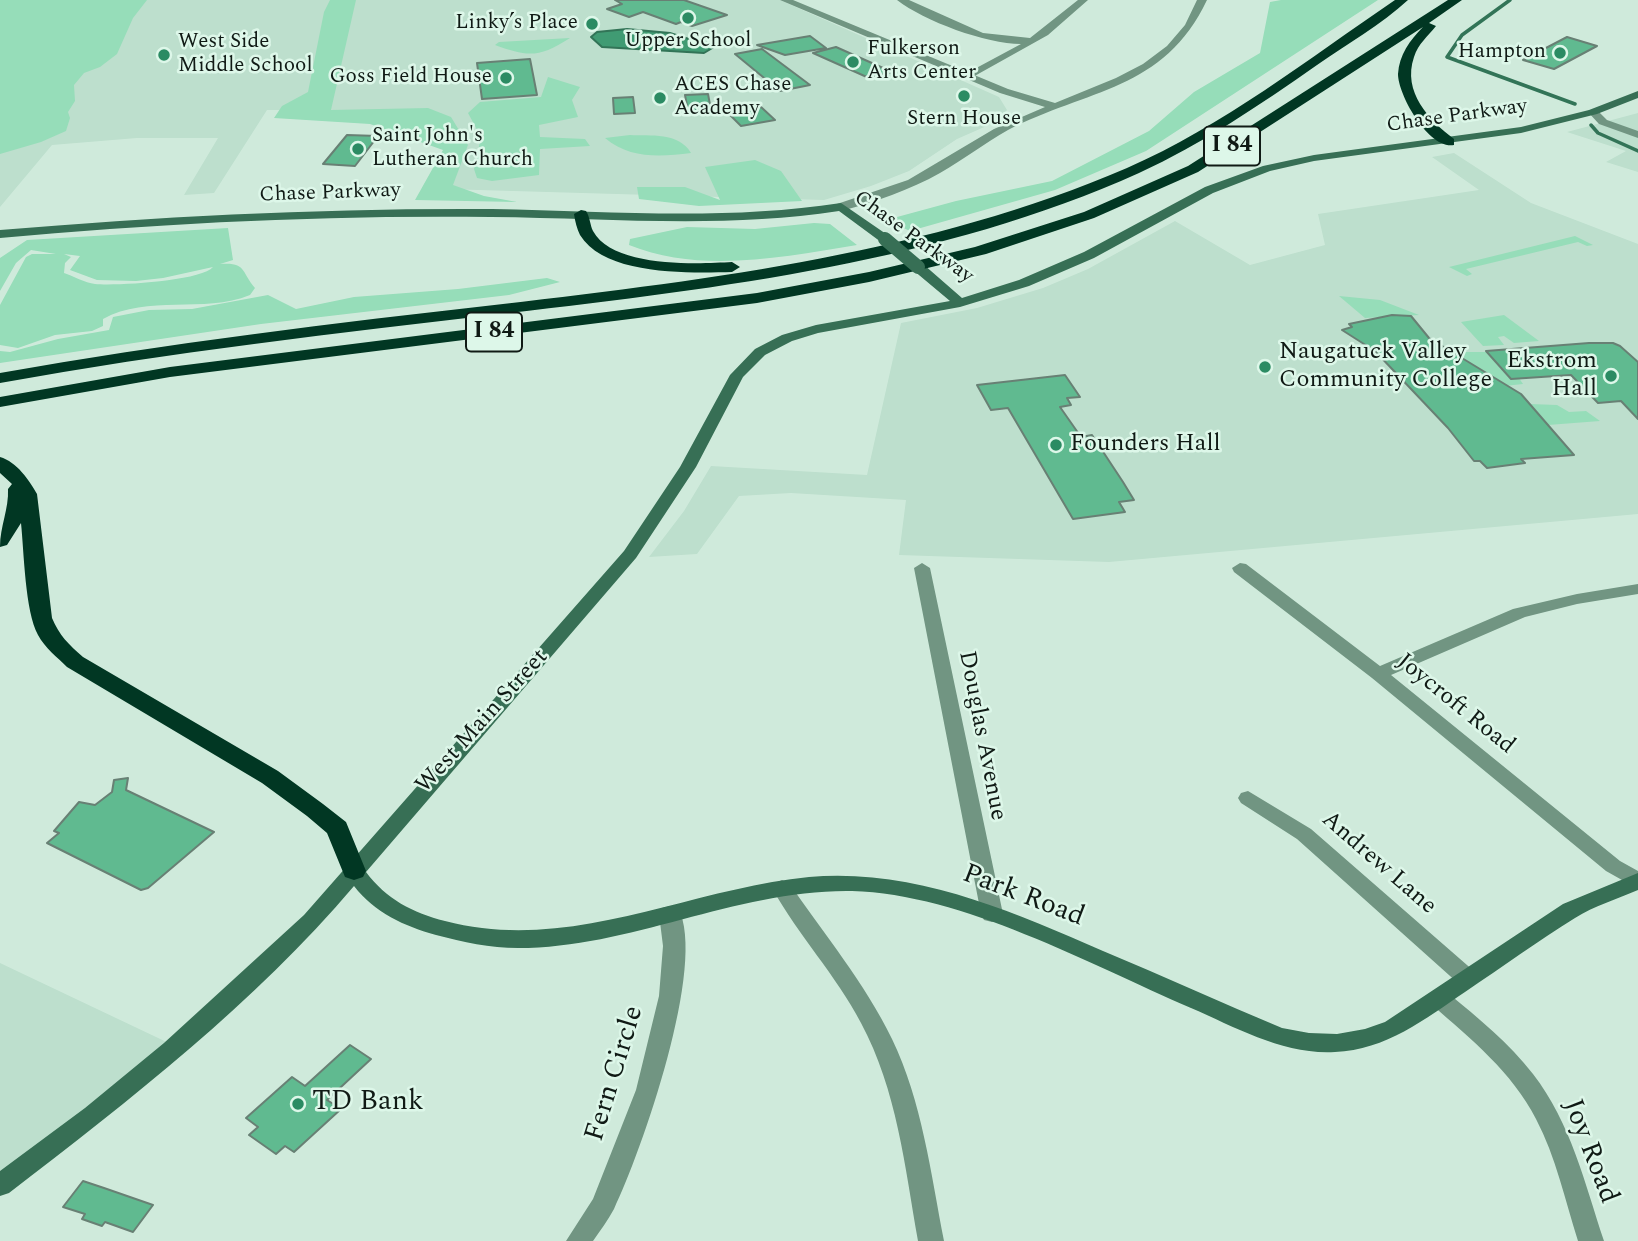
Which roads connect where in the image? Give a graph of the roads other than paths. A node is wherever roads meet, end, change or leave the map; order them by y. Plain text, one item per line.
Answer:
1 (785, 0) edge
2 (902, 0) edge
3 (1083, 0) edge
4 (1202, 0) edge
5 (1402, 0) edge
6 (1456, 0) edge
7 (1463, 0) edge
8 (982, 37) junction
9 (1031, 41) junction
10 (999, 61) junction
11 (971, 75) junction
12 (1004, 91) junction
13 (1637, 95) edge
14 (1057, 107) junction
15 (1592, 112) junction
16 (1034, 115) junction
17 (1638, 127) edge
18 (1638, 135) edge
19 (1449, 142) junction
20 (841, 207) junction
21 (581, 214) junction
22 (962, 230) junction
23 (0, 234) edge
24 (960, 303) junction
25 (0, 378) edge
26 (0, 402) edge
27 (1, 464) edge
28 (0, 541) edge
29 (922, 568) dead end
30 (1240, 568) dead end
31 (1638, 589) edge
32 (1378, 674) junction
33 (1248, 798) dead end
34 (354, 871) junction
35 (1638, 881) edge
36 (782, 888) junction
37 (670, 914) junction
38 (992, 914) junction
39 (1467, 978) junction
40 (1440, 999) junction
41 (0, 1185) edge
42 (579, 1241) edge
43 (931, 1241) edge
44 (1591, 1241) edge

1 - 11 street
2 - 8 street
3 - 9 street
4 - 14 street
5 - 22 highway, I 84
6 - 26 highway, I 84
7 - 19 highway
8 - 9 street
8 - 10 street
9 - 10 street
10 - 11 street
11 - 12 street
12 - 14 street
12 - 16 street
13 - 15 main road, Chase Parkway
14 - 16 street
15 - 17 street
15 - 18 street
15 - 19 main road, Chase Parkway
16 - 20 street
19 - 24 main road, Chase Parkway
20 - 21 main road, Chase Parkway
20 - 24 main road, Chase Parkway, bridge
21 - 22 highway
21 - 23 main road, Chase Parkway
22 - 25 highway, I 84
24 - 34 main road, West Main Street
27 - 28 highway
27 - 34 highway
29 - 38 street, Douglas Avenue
30 - 32 street, Joycroft Road
31 - 32 street
32 - 35 street, Joycroft Road
33 - 39 street, Andrew Lane
34 - 37 main road, Park Road
34 - 41 main road, West Main Street
35 - 39 main road, Park Road
36 - 37 main road, Park Road
36 - 38 main road, Park Road
36 - 43 street
37 - 42 street, Fern Circle
38 - 40 main road, Park Road
39 - 40 main road, Park Road
40 - 44 street, Joy Road

